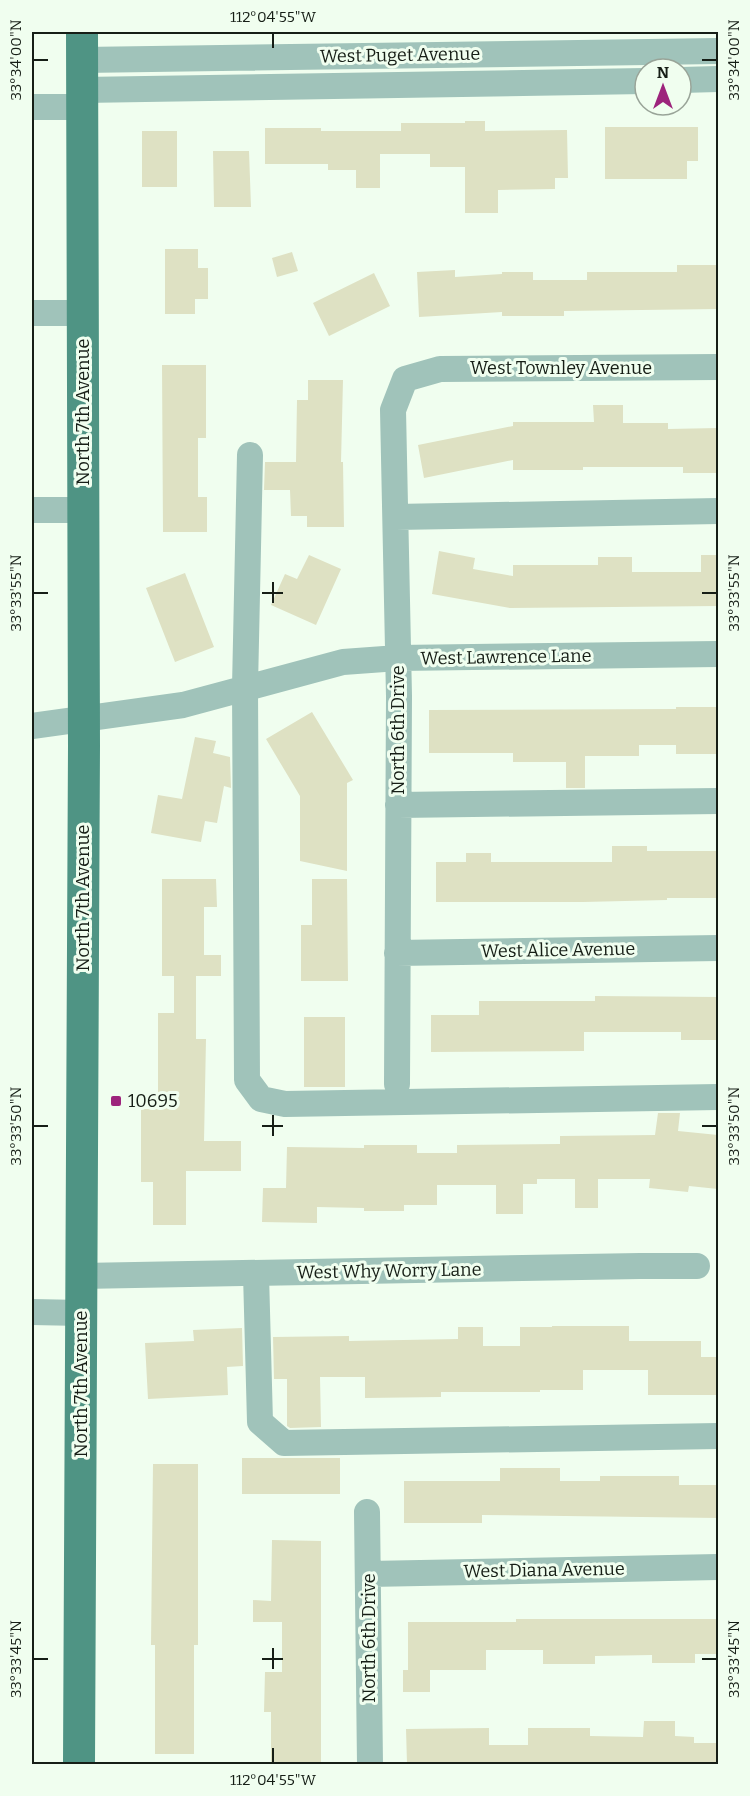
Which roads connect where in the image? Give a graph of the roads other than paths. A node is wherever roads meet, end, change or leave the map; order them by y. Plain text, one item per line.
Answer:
1 (718, 51) edge
2 (540, 53) junction
3 (83, 72) edge
4 (718, 79) edge
5 (693, 80) edge
6 (633, 81) edge
7 (540, 82) junction
8 (32, 106) edge
9 (32, 313) edge
10 (83, 313) junction
11 (718, 367) edge
12 (405, 379) joint
13 (250, 455) dead end
14 (32, 510) edge
15 (83, 510) junction
16 (718, 511) edge
17 (396, 517) junction
18 (718, 654) edge
19 (398, 658) junction
20 (245, 687) junction
21 (84, 719) junction
22 (32, 726) edge
23 (718, 801) edge
24 (398, 805) junction
25 (718, 948) edge
26 (397, 953) junction
27 (396, 1083) dead end
28 (718, 1097) edge
29 (697, 1266) dead end
30 (256, 1274) junction
31 (81, 1276) junction
32 (32, 1312) edge
33 (81, 1313) junction
34 (718, 1436) edge
35 (367, 1512) dead end
36 (718, 1567) edge
37 (369, 1574) junction
38 (79, 1764) edge
39 (370, 1764) edge

1 - 2 street, West Puget Avenue
2 - 3 street, West Puget Avenue
2 - 7 street
3 - 7 street, West Puget Avenue
3 - 8 street, West Puget Avenue
3 - 10 main road, North 7th Avenue
4 - 5 street
6 - 7 street, West Puget Avenue
9 - 10 street
10 - 15 main road, North 7th Avenue
11 - 12 street, West Townley Avenue
12 - 17 street, North 6th Drive
13 - 20 street
14 - 15 street
15 - 21 main road, North 7th Avenue
16 - 17 street
17 - 19 street, North 6th Drive
18 - 19 street, West Lawrence Lane
19 - 20 street, West Lawrence Lane
19 - 24 street, North 6th Drive
20 - 21 street, West Lawrence Lane
20 - 28 street
21 - 22 street, West Lawrence Lane
21 - 31 main road, North 7th Avenue
23 - 24 street
24 - 26 street, North 6th Drive
25 - 26 street, West Alice Avenue
26 - 27 street, North 6th Drive
29 - 30 street, West Why Worry Lane
30 - 31 street, West Why Worry Lane
30 - 34 street
31 - 33 main road, North 7th Avenue
32 - 33 street
33 - 38 main road, North 7th Avenue
35 - 37 street, North 6th Drive
36 - 37 street, West Diana Avenue
37 - 39 street, North 6th Drive

